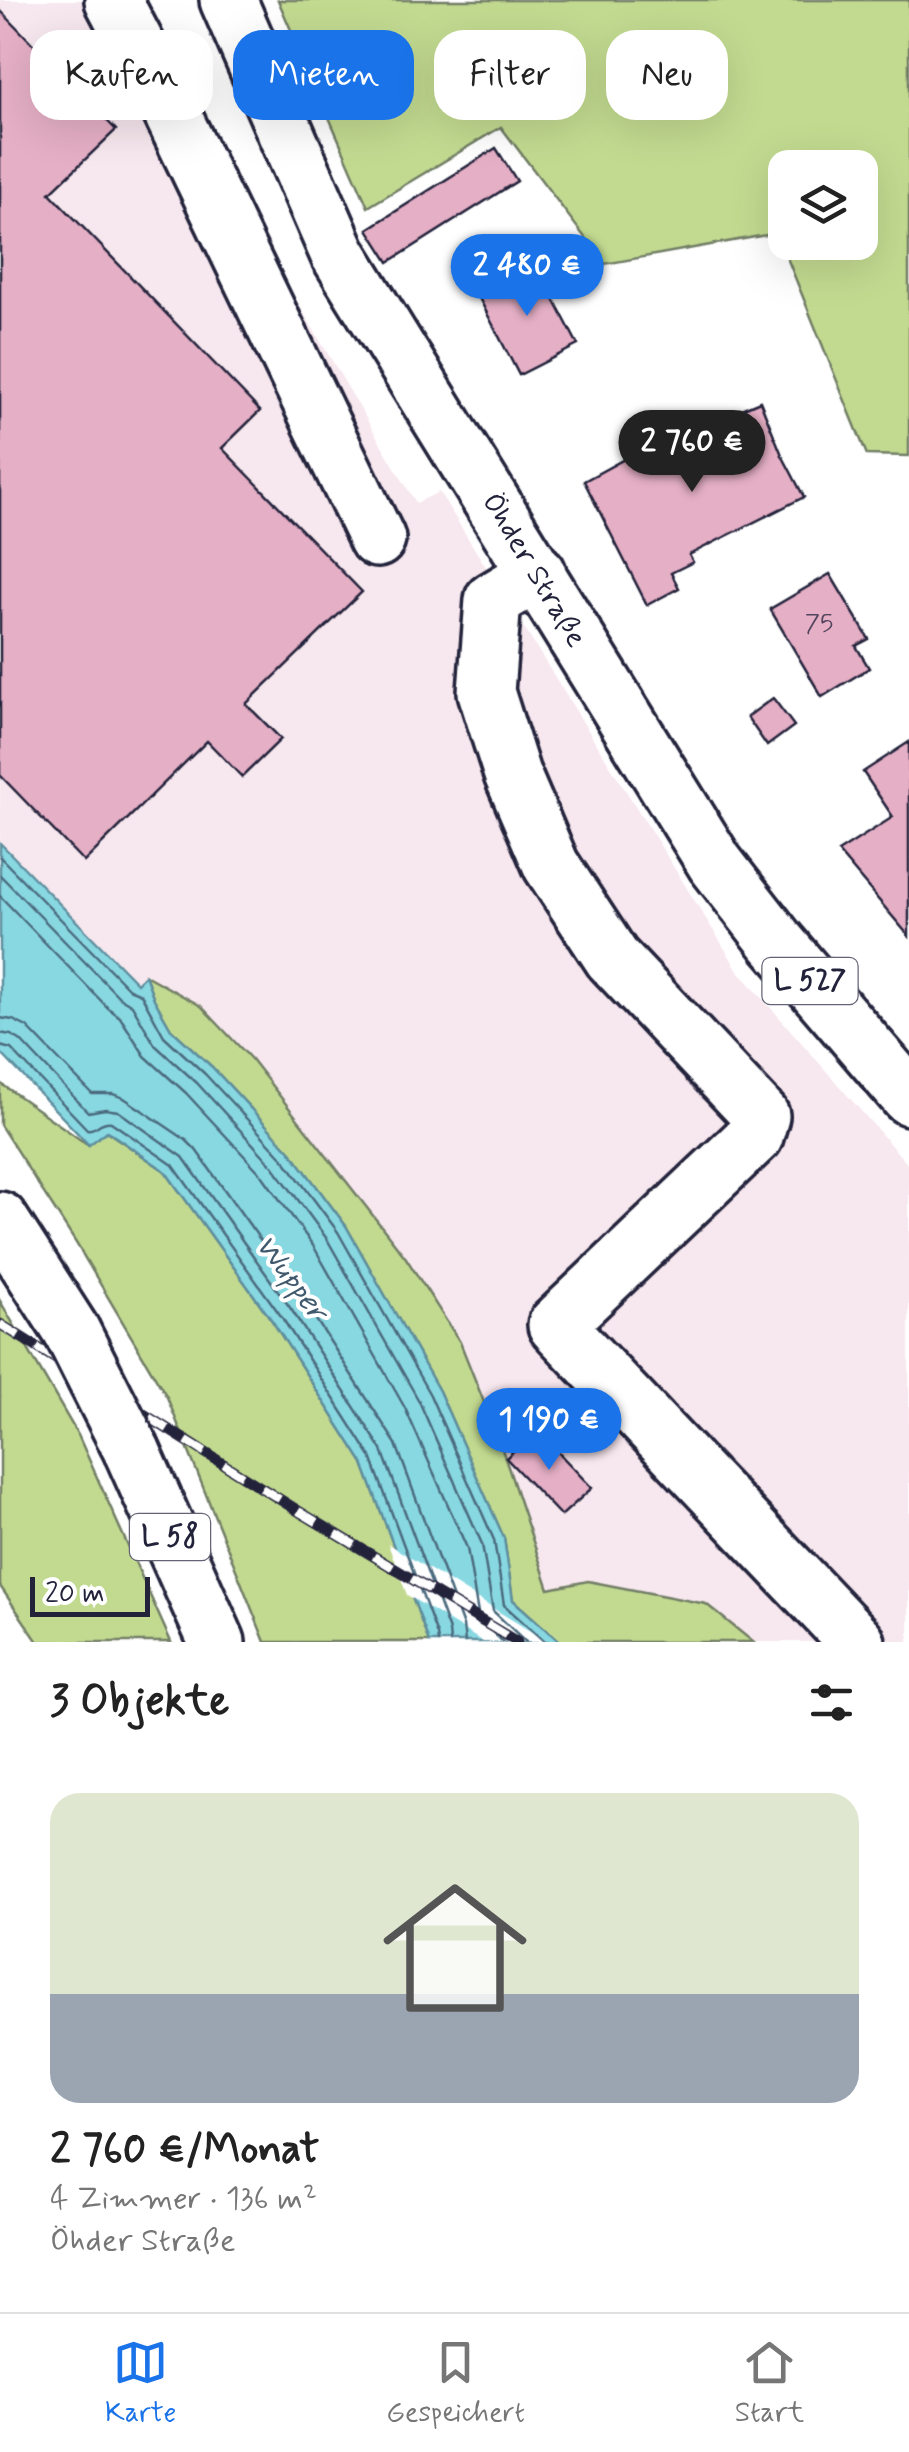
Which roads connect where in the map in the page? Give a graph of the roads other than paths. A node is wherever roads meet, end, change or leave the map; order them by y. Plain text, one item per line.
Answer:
1 (113, 0) edge
2 (228, 0) edge
3 (376, 540) dead end
4 (538, 574) junction
5 (909, 1097) edge
6 (0, 1220) edge
7 (217, 1642) edge
8 (858, 1642) edge

1 - 3 main road
2 - 4 main road, Öhder Straße / L 527
4 - 5 main road, Öhder Straße / L 527
4 - 8 main road
6 - 7 main road, L 58, bridge

